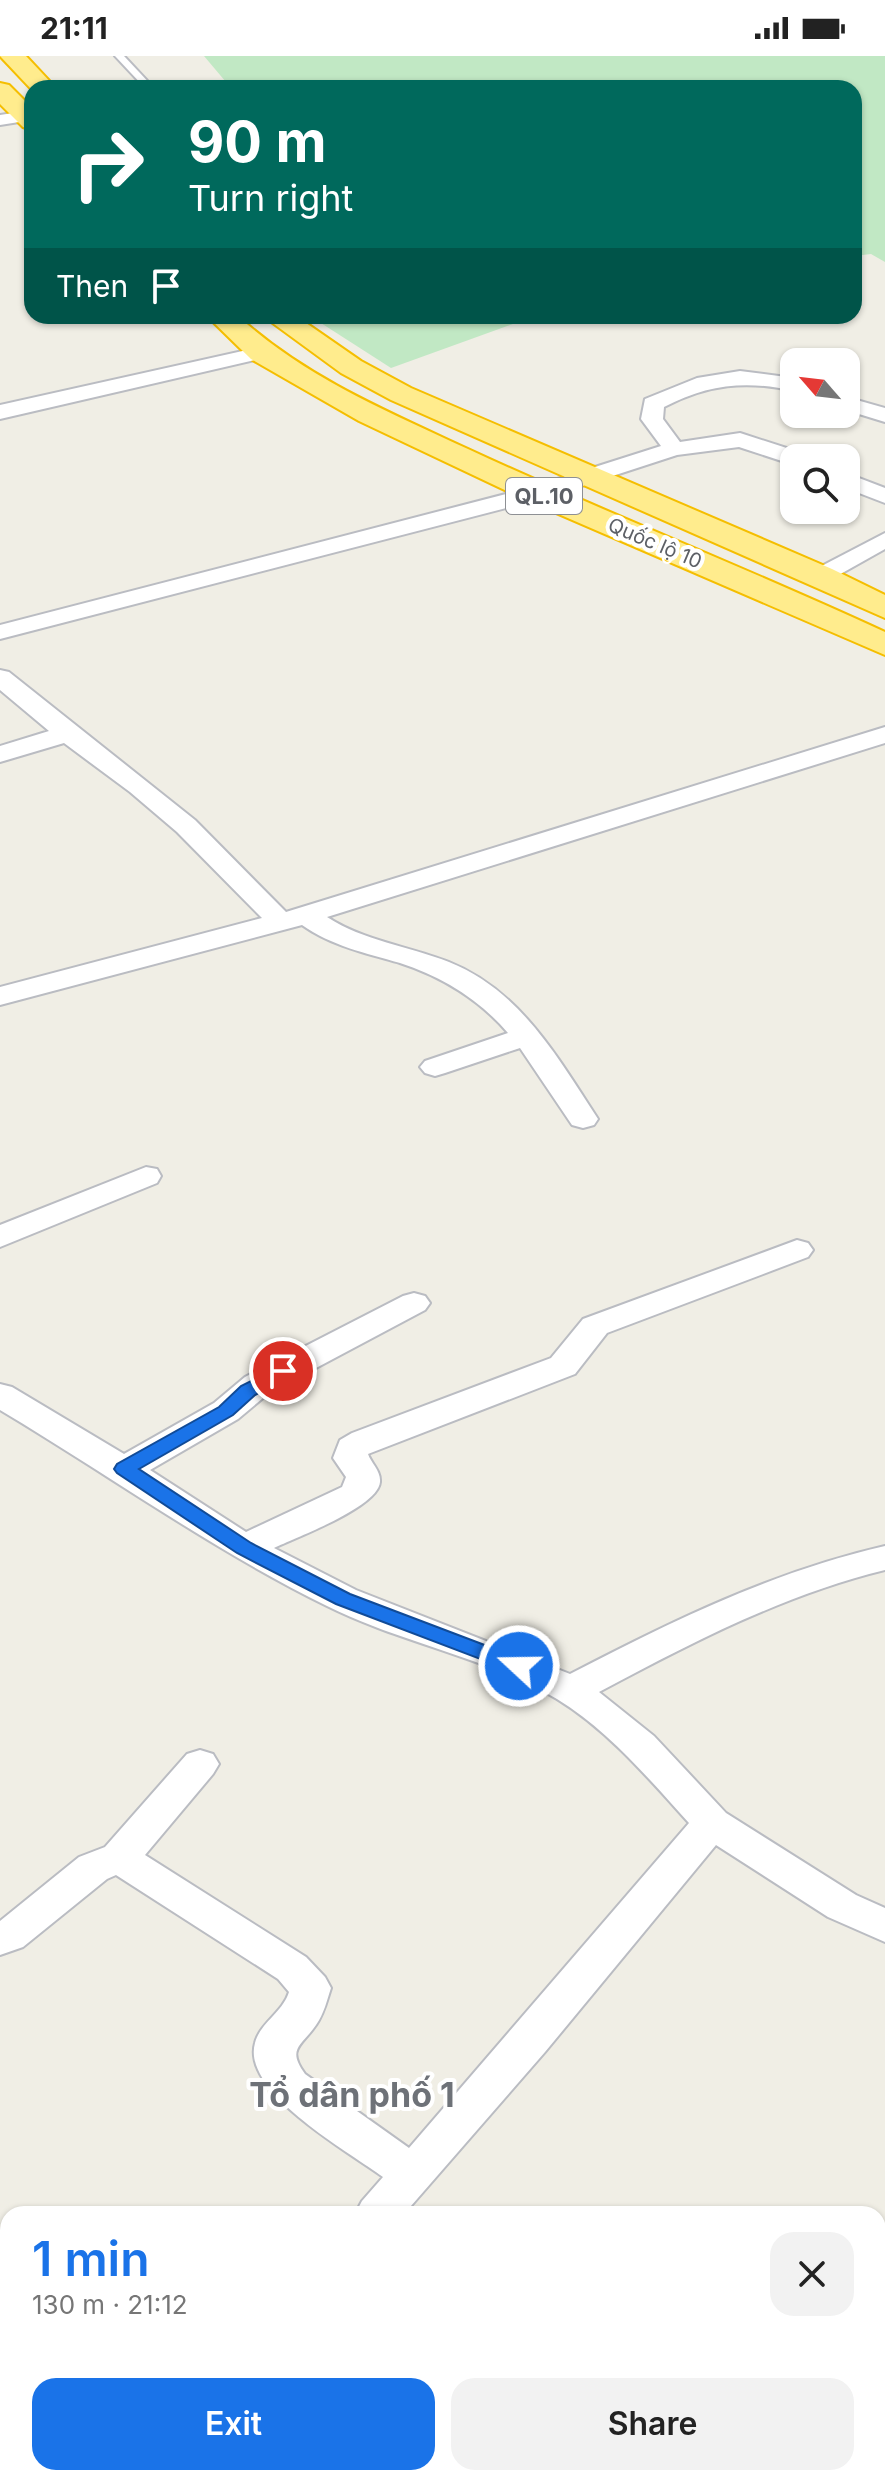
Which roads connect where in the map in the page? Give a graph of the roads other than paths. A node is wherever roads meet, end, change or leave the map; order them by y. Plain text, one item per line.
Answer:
1 (12, 56) edge
2 (119, 56) edge
3 (36, 80) edge
4 (142, 80) edge
5 (0, 90) edge
6 (24, 114) edge
7 (24, 119) edge
8 (0, 120) edge
9 (230, 324) edge
10 (289, 324) edge
11 (261, 353) junction
12 (780, 380) edge
13 (860, 407) edge
14 (0, 412) edge
15 (885, 415) edge
16 (674, 449) junction
17 (780, 453) edge
18 (587, 477) junction
19 (860, 486) edge
20 (537, 493) junction
21 (885, 496) edge
22 (885, 540) edge
23 (820, 576) junction
24 (885, 608) edge
25 (0, 632) edge
26 (885, 645) edge
27 (0, 677) edge
28 (68, 734) junction
29 (885, 735) edge
30 (0, 754) edge
31 (293, 918) junction
32 (0, 996) edge
33 (529, 1036) junction
34 (435, 1067) dead end
35 (583, 1119) dead end
36 (146, 1176) dead end
37 (0, 1237) edge
38 (797, 1250) dead end
39 (414, 1303) dead end
40 (0, 1395) edge
41 (124, 1469) junction
42 (244, 1548) junction
43 (885, 1558) edge
44 (571, 1690) junction
45 (200, 1764) dead end
46 (712, 1823) junction
47 (119, 1858) junction
48 (885, 1926) edge
49 (0, 1939) edge
50 (411, 2173) junction
51 (384, 2206) edge

1 - 3 highway
2 - 4 lane
5 - 6 highway
7 - 8 street
9 - 11 highway, Quốc lộ 10 / QL.10
10 - 18 highway, Quốc lộ 10 / QL.10
11 - 14 street
11 - 20 highway, Quốc lộ 10 / QL.10
12 - 16 street
13 - 15 street
16 - 17 street
16 - 18 street
18 - 20 street
18 - 23 highway, Quốc lộ 10 / QL.10
19 - 21 street
20 - 25 street
20 - 26 highway, Quốc lộ 10 / QL.10
22 - 23 street
23 - 24 highway, Quốc lộ 10 / QL.10
27 - 28 street
28 - 30 street
28 - 31 street
29 - 31 street
31 - 32 street
31 - 33 street
33 - 34 street
33 - 35 street
36 - 37 street
38 - 42 street
39 - 41 street
40 - 41 street
41 - 42 street
42 - 44 street
43 - 44 street
44 - 46 street
45 - 47 street
46 - 48 street
46 - 50 street
47 - 49 street
47 - 50 street
50 - 51 street

